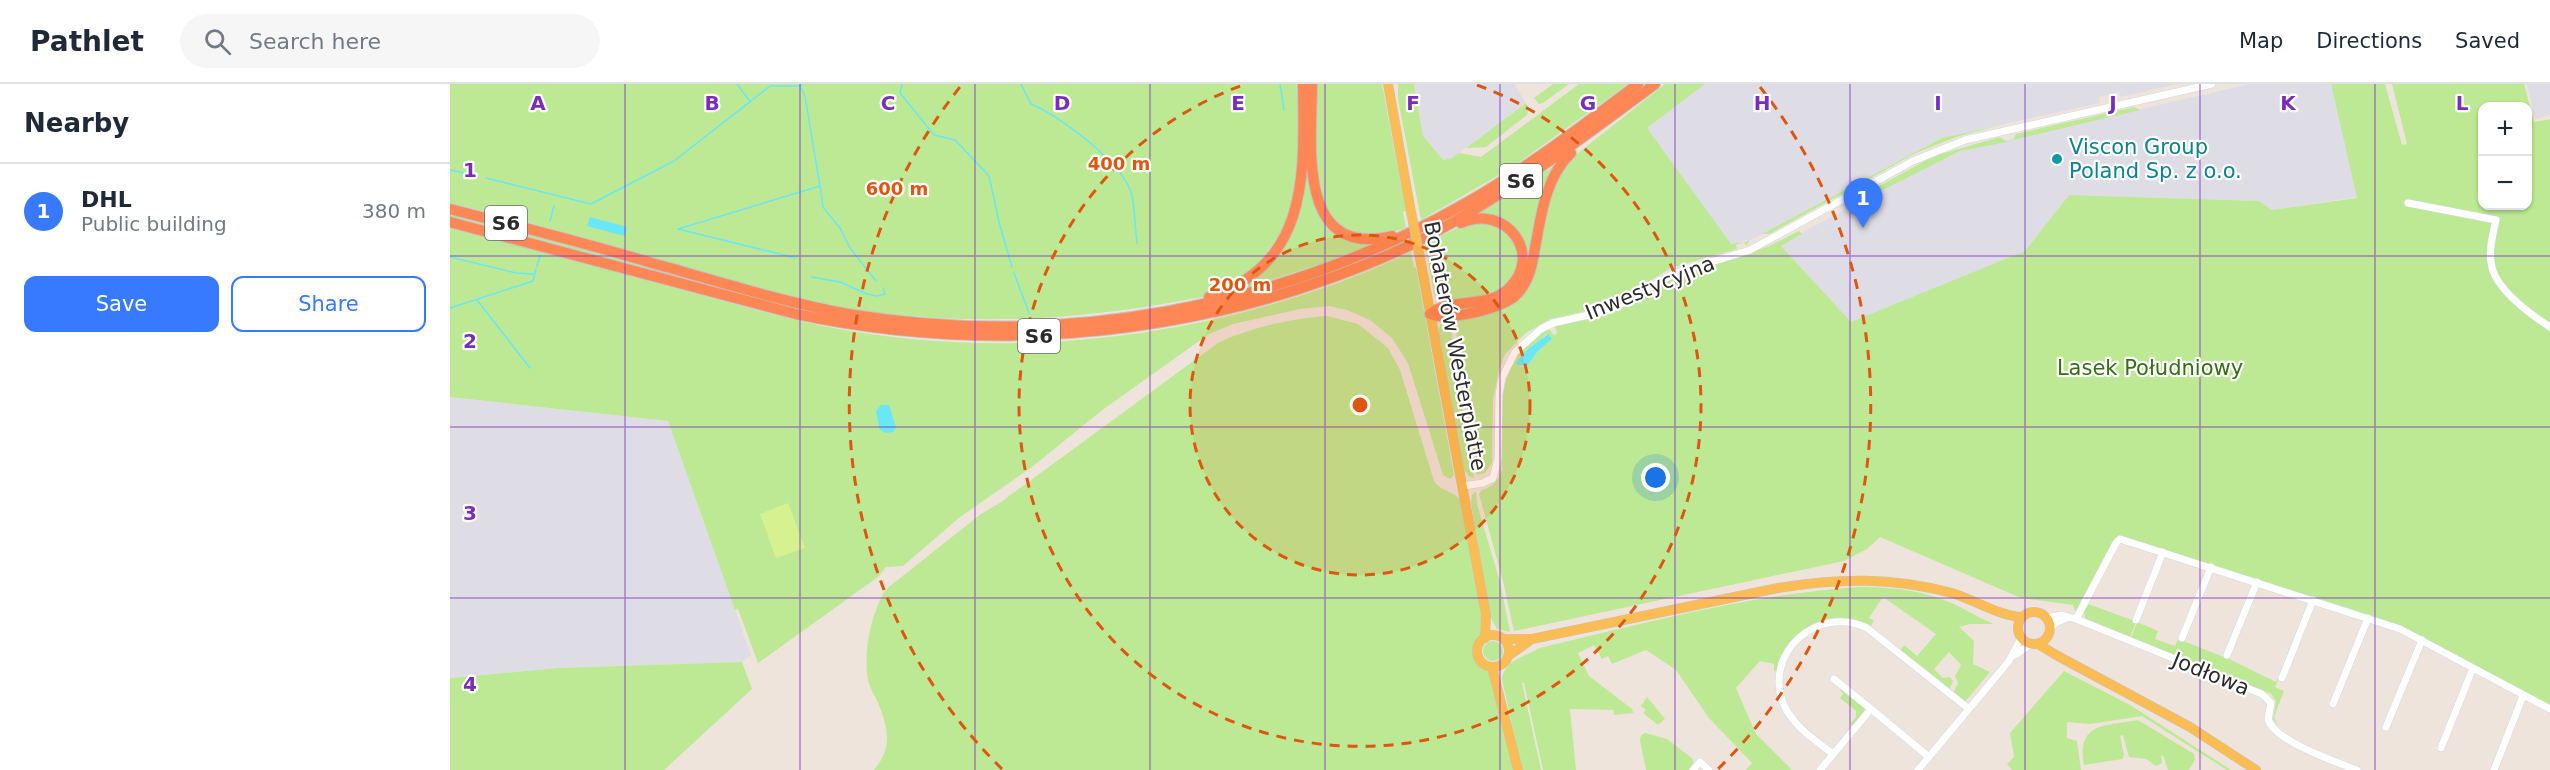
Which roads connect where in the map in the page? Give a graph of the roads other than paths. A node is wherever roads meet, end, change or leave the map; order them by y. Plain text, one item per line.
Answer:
1 (1303, 84) edge
2 (1312, 84) edge
3 (1388, 84) edge
4 (1638, 84) edge
5 (1655, 84) edge
6 (2211, 84) edge
7 (1610, 118) junction
8 (2408, 203) dead end
9 (450, 209) edge
10 (450, 222) edge
11 (1431, 222) junction
12 (1427, 237) junction
13 (1161, 313) junction
14 (1430, 314) junction
15 (2550, 327) edge
16 (1463, 486) junction
17 (2163, 552) junction
18 (2211, 567) junction
19 (2257, 582) junction
20 (2313, 600) junction
21 (1486, 615) junction
22 (2046, 618) junction
23 (2072, 618) junction
24 (2368, 618) junction
25 (2136, 620) dead end
26 (2019, 621) junction
27 (2049, 633) junction
28 (1500, 637) junction
29 (1485, 638) junction
30 (2021, 638) junction
31 (2182, 638) dead end
32 (1532, 639) junction
33 (2422, 640) junction
34 (2035, 644) junction
35 (2227, 655) dead end
36 (1508, 656) junction
37 (2009, 661) junction
38 (2070, 662) junction
39 (1496, 666) junction
40 (2473, 669) junction
41 (2282, 678) dead end
42 (1834, 679) dead end
43 (2523, 696) junction
44 (2333, 704) dead end
45 (1871, 709) junction
46 (1969, 709) junction
47 (2550, 709) edge
48 (2386, 727) dead end
49 (2441, 748) dead end
50 (1833, 754) junction
51 (1929, 757) junction
52 (1518, 770) edge
53 (1693, 770) edge
54 (1709, 770) edge
55 (1820, 770) edge
56 (1918, 770) edge
57 (2256, 770) edge
58 (2357, 770) edge
59 (2494, 770) edge

1 - 13 highway
2 - 11 highway
3 - 14 main road, Bohaterów Westerplatte, bridge
4 - 11 highway, S6
5 - 7 highway, S6
6 - 16 street, Inwestycyjna
7 - 12 highway, S6
7 - 14 highway
8 - 15 street
9 - 13 highway, S6
10 - 12 highway, S6
11 - 13 highway, S6
12 - 14 highway
14 - 16 main road, Bohaterów Westerplatte
16 - 21 main road, Bohaterów Westerplatte
17 - 18 street
17 - 23 street
17 - 25 street
18 - 19 street
18 - 31 street
19 - 20 street
19 - 35 street
20 - 24 street
20 - 41 street
21 - 28 main road, Bohaterów Westerplatte
21 - 29 main road, Bohaterów Westerplatte
22 - 23 street
22 - 26 main road
22 - 27 main road
23 - 27 street
23 - 58 street, Jodłowa
24 - 33 street
24 - 44 street
26 - 30 main road
26 - 32 main road
27 - 34 main road
27 - 38 main road
28 - 29 main road
28 - 32 main road
28 - 36 main road
29 - 39 main road
30 - 34 main road
30 - 37 street
32 - 36 main road
33 - 40 street
33 - 48 street
34 - 37 street
34 - 38 main road
36 - 39 main road
37 - 46 street
38 - 57 main road
39 - 52 main road
40 - 43 street
40 - 49 street
42 - 45 street
43 - 47 street
43 - 59 street
45 - 50 street
45 - 51 street
46 - 50 street
46 - 51 street
50 - 55 street
51 - 56 street
53 - 54 street

